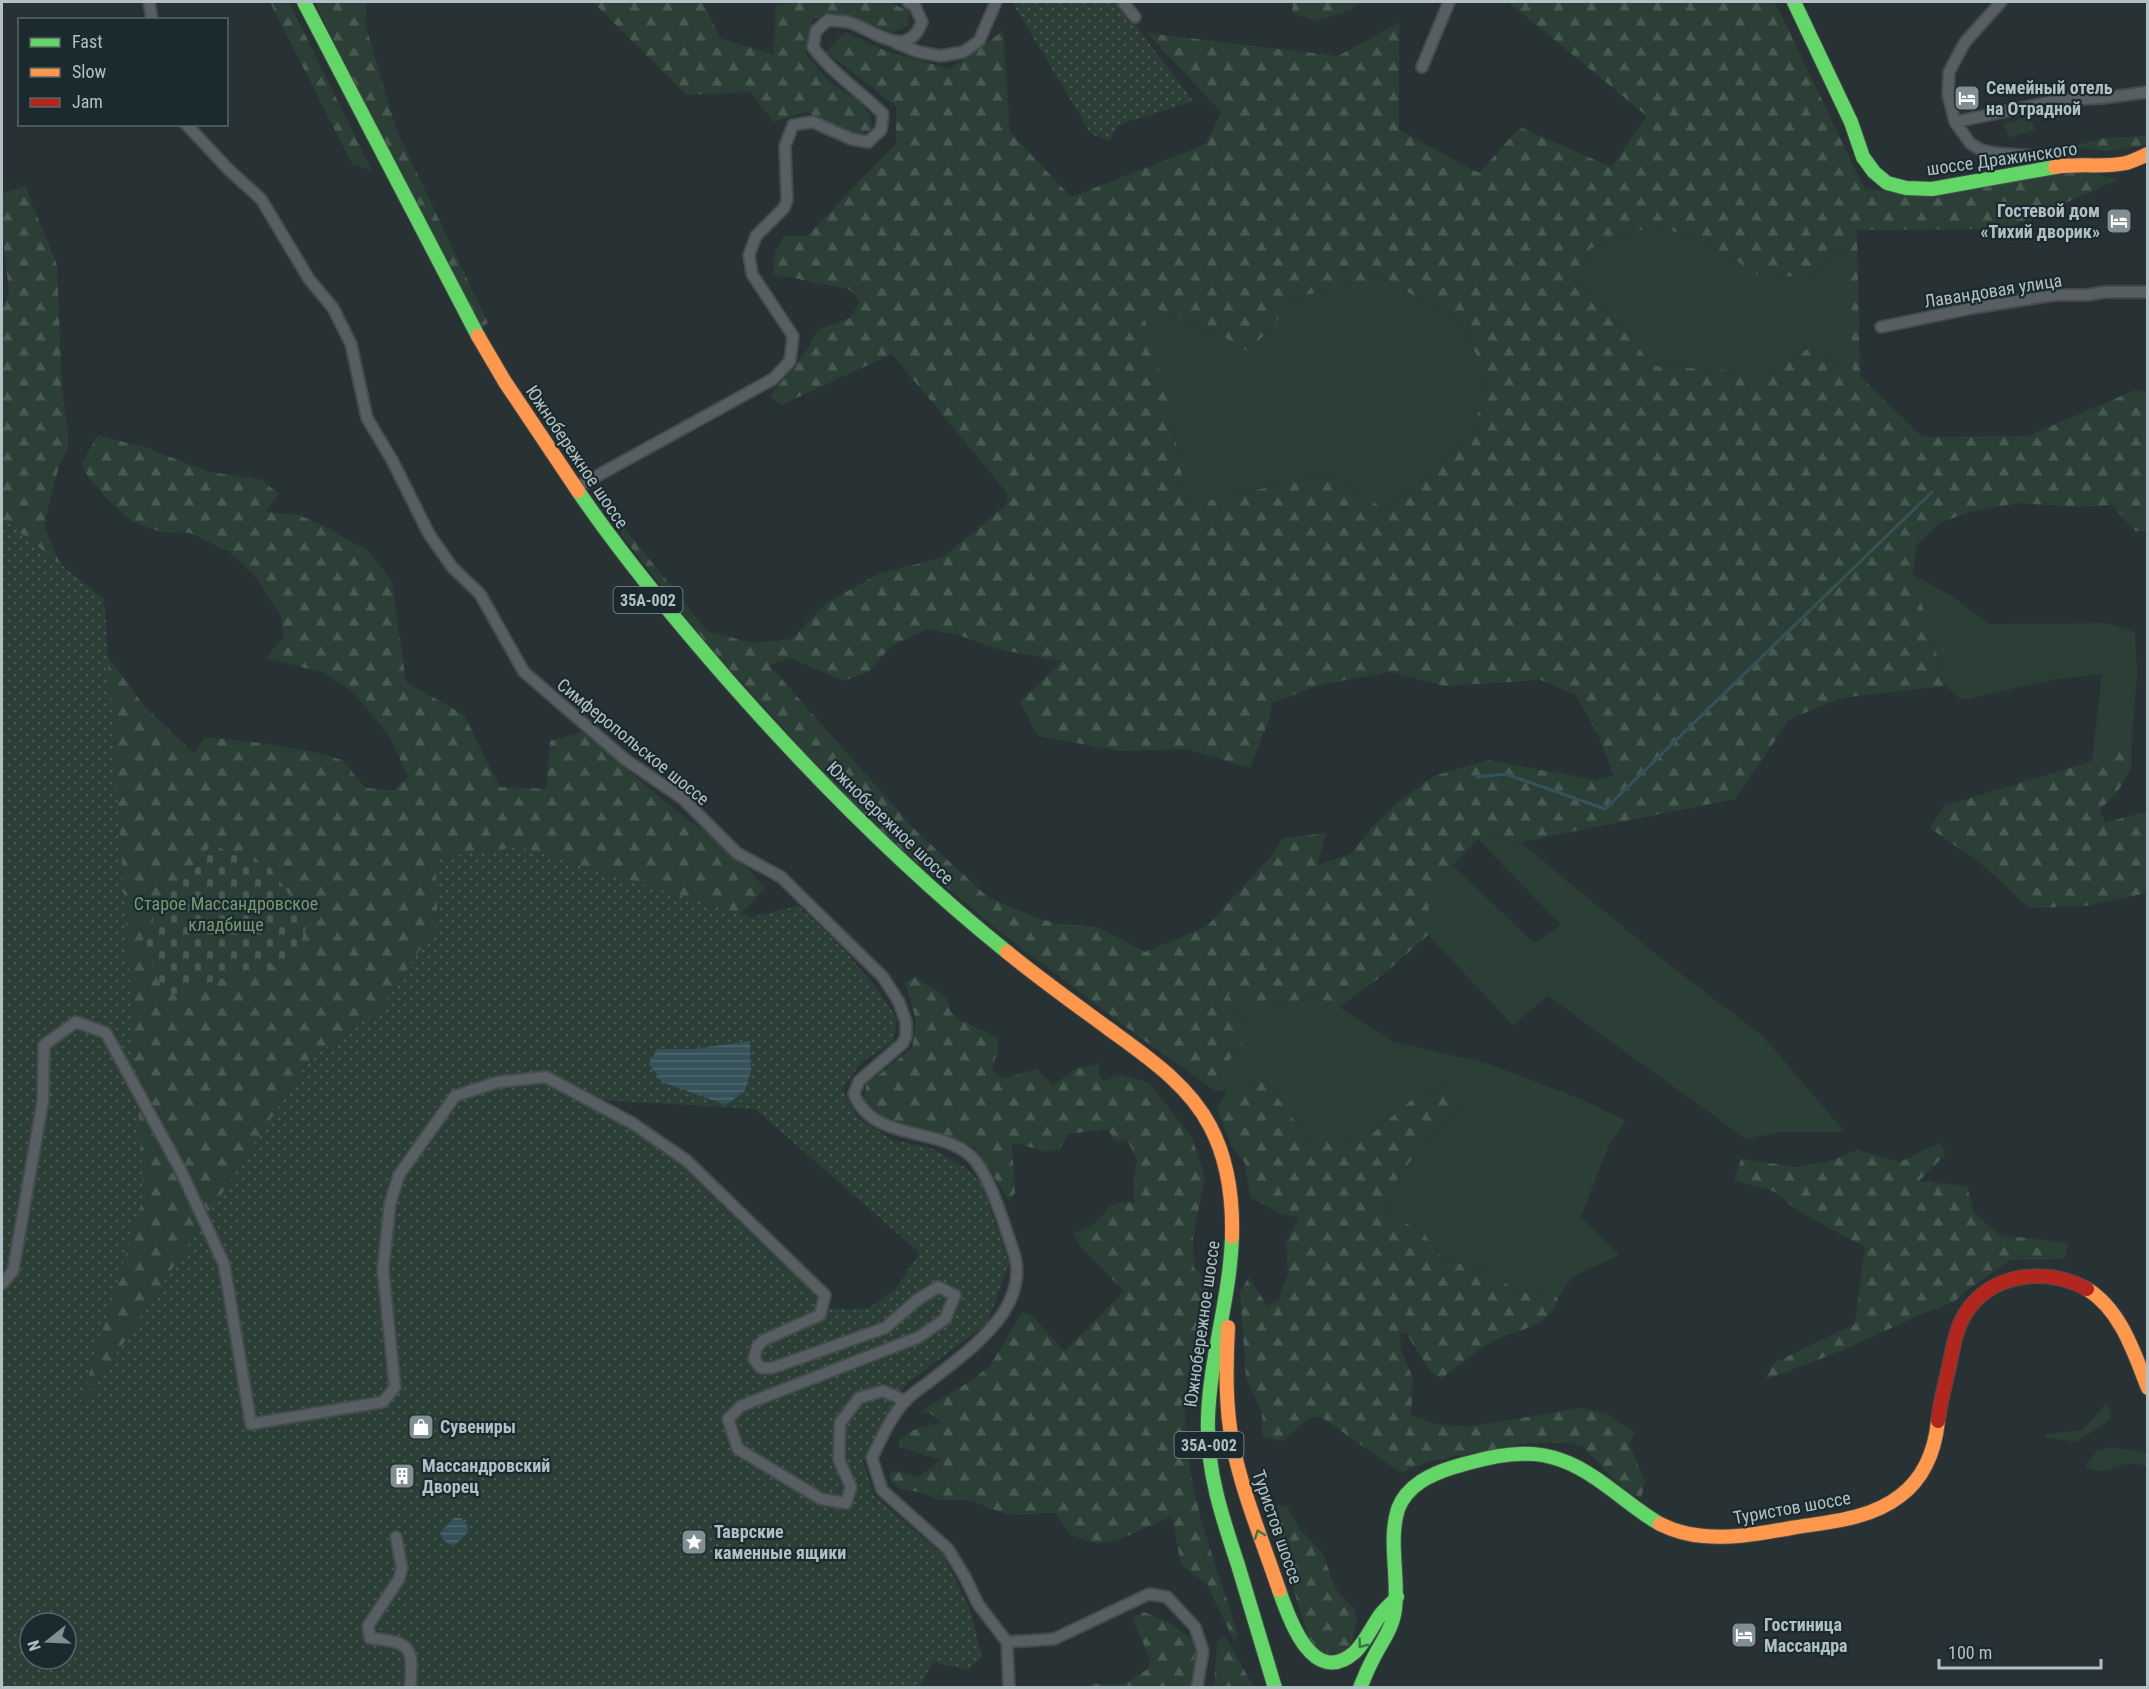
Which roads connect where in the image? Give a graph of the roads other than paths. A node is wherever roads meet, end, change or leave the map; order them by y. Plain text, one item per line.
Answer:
1 (149, 2) edge
2 (295, 2) edge
3 (304, 2) edge
4 (908, 2) edge
5 (996, 2) edge
6 (1123, 2) edge
7 (1449, 2) edge
8 (1794, 2) edge
9 (2001, 2) edge
10 (1134, 17) dead end
11 (152, 18) edge
12 (892, 41) junction
13 (1422, 67) dead end
14 (2148, 92) edge
15 (1955, 122) junction
16 (188, 126) edge
17 (2148, 154) edge
18 (2072, 164) junction
19 (2148, 292) edge
20 (1881, 327) dead end
21 (544, 460) junction
22 (574, 489) junction
23 (587, 515) junction
24 (1229, 1283) junction
25 (2, 1284) edge
26 (2148, 1388) edge
27 (906, 1401) junction
28 (396, 1537) dead end
29 (1396, 1597) junction
30 (1007, 1642) junction
31 (410, 1688) edge
32 (1009, 1688) edge
33 (1197, 1688) edge
34 (1267, 1688) edge
35 (1275, 1688) edge
36 (1360, 1688) edge

1 - 11 street
2 - 21 main road, Южнобережное шоссе / 35А-002
3 - 22 main road, Южнобережное шоссе / 35А-002
4 - 12 street
5 - 12 street
6 - 10 street
7 - 13 street
8 - 18 main road, шоссе Дражинского
9 - 15 street
12 - 22 street
14 - 15 street
15 - 18 street
16 - 27 street, Симферопольское шоссе
17 - 18 main road, шоссе Дражинского
19 - 20 street, Лавандовая улица
21 - 22 main road
21 - 23 main road, Южнобережное шоссе / 35А-002
22 - 23 main road, Южнобережное шоссе / 35А-002
23 - 24 main road, Южнобережное шоссе / 35А-002
23 - 34 main road, Южнобережное шоссе / 35А-002
29 -> 24 main road, Туристов шоссе
24 - 35 main road, Южнобережное шоссе / 35А-002
25 - 27 street
26 - 29 main road, Туристов шоссе
27 - 30 street, Симферопольское шоссе
28 - 31 street
29 - 36 main road, Туристов шоссе
30 - 32 street
30 - 33 street

